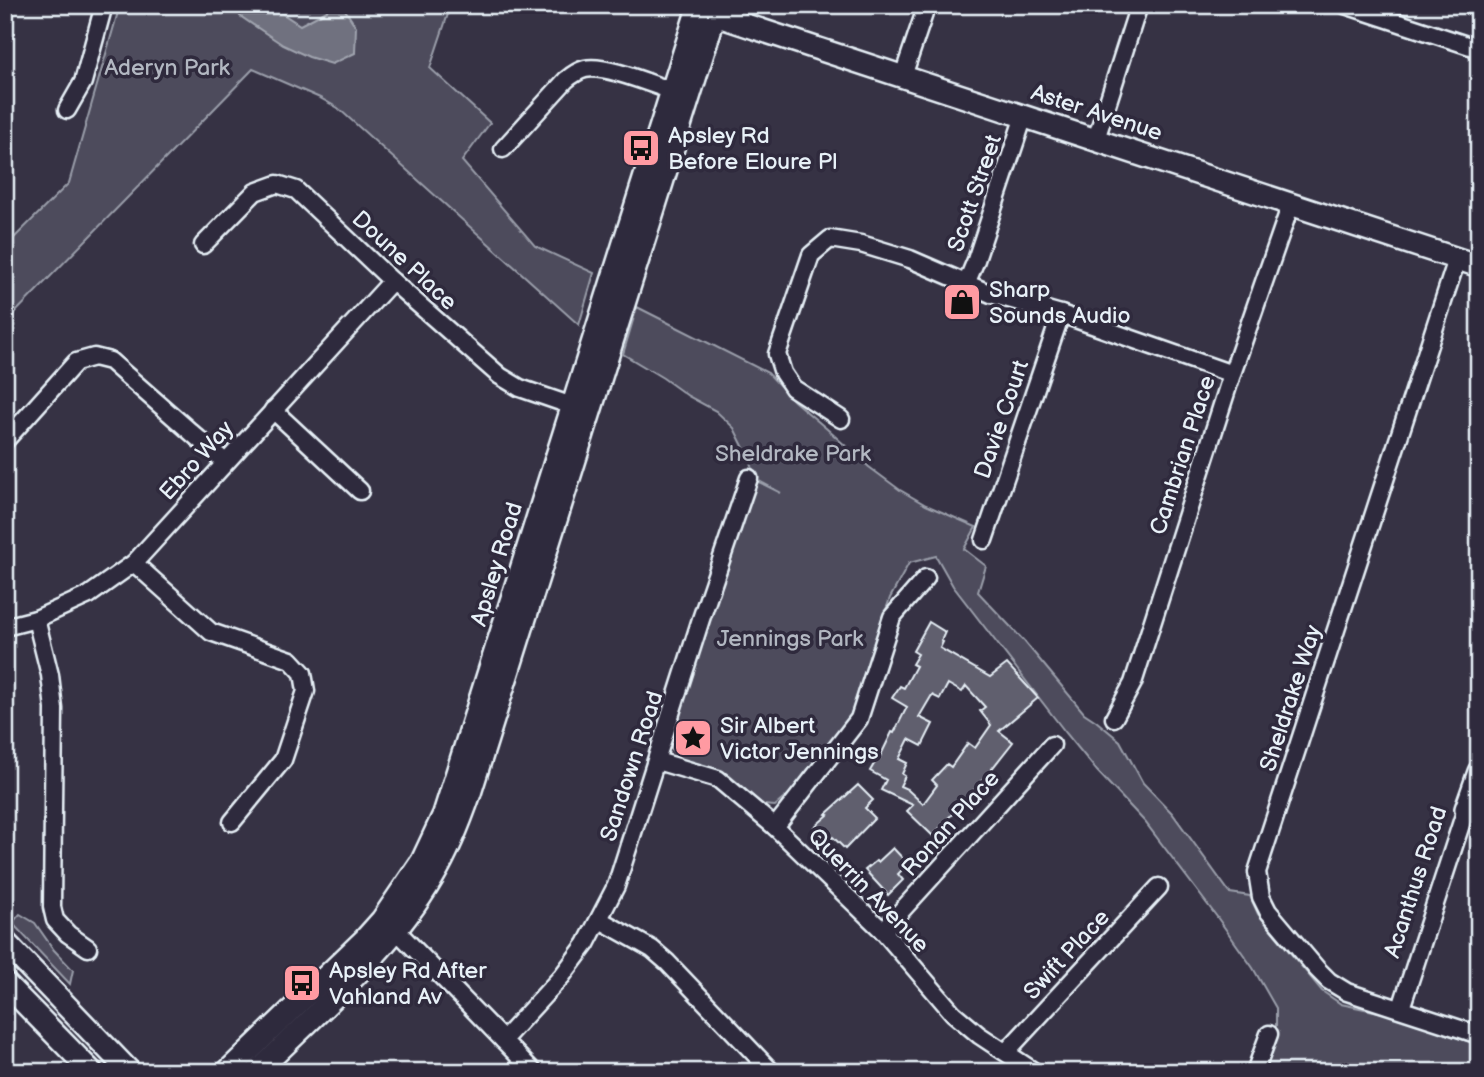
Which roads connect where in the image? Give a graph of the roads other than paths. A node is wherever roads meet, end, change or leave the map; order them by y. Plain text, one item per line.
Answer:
1 (104, 5) edge
2 (927, 5) edge
3 (1139, 5) edge
4 (1345, 5) edge
5 (708, 9) edge
6 (1479, 49) edge
7 (903, 76) junction
8 (672, 90) junction
9 (67, 110) dead end
10 (1024, 116) junction
11 (1096, 139) junction
12 (503, 149) dead end
13 (1292, 204) junction
14 (203, 245) dead end
15 (1457, 259) junction
16 (1479, 265) edge
17 (392, 281) junction
18 (966, 284) junction
19 (1061, 314) junction
20 (1232, 373) junction
21 (581, 409) junction
22 (273, 410) junction
23 (841, 419) dead end
24 (5, 442) edge
25 (225, 463) junction
26 (749, 478) dead end
27 (360, 491) dead end
28 (984, 540) dead end
29 (134, 563) junction
30 (926, 578) dead end
31 (36, 619) junction
32 (5, 627) edge
33 (1114, 718) dead end
34 (1052, 745) dead end
35 (657, 761) junction
36 (1479, 772) edge
37 (1473, 811) edge
38 (232, 822) dead end
39 (775, 827) junction
40 (1159, 887) dead end
41 (600, 920) junction
42 (389, 925) junction
43 (883, 931) junction
44 (5, 942) edge
45 (88, 948) dead end
46 (5, 983) edge
47 (1401, 1009) junction
48 (1269, 1034) dead end
49 (1479, 1035) edge
50 (503, 1040) junction
51 (1006, 1052) junction
52 (92, 1072) edge
53 (130, 1072) edge
54 (227, 1072) edge
55 (257, 1072) edge
56 (534, 1072) edge
57 (772, 1072) edge
58 (1035, 1072) edge
59 (1255, 1072) edge

1 - 9 street
2 - 7 street
3 - 11 street
4 - 6 street
5 - 7 main road, Aster Avenue
5 - 8 main road, Apsley Road
5 - 21 main road, Apsley Road
7 - 10 main road, Aster Avenue
8 - 12 street
8 - 21 main road, Apsley Road
10 - 11 main road, Aster Avenue
10 - 18 street, Scott Street
11 - 13 main road, Aster Avenue
13 - 15 main road, Aster Avenue
13 - 20 street, Cambrian Place
14 - 17 street, Doune Place
15 - 16 main road, Aster Avenue
15 - 47 street, Sheldrake Way
17 - 21 street, Doune Place
17 - 22 street, Ebro Way
18 - 19 street
18 - 23 street
19 - 20 street
19 - 28 street, Davie Court
20 - 33 street, Cambrian Place
21 - 42 main road, Apsley Road
22 - 25 street, Ebro Way
22 - 27 street
24 - 25 street
25 - 29 street, Ebro Way
26 - 35 street, Sandown Road
29 - 31 street, Ebro Way
29 - 38 street
30 - 39 street
31 - 32 street, Ebro Way
31 - 45 street
34 - 43 street, Ronan Place
35 - 39 street, Querrin Avenue
35 - 41 street, Sandown Road
36 - 37 main road, Acanthus Road
37 - 47 street, Acanthus Road
39 - 43 street, Querrin Avenue
40 - 51 street, Swift Place
41 - 50 street, Sandown Road
41 - 57 street
42 - 50 street
42 - 54 main road, Apsley Road
42 - 55 main road, Apsley Road
43 - 51 street, Querrin Avenue
44 - 53 main road
46 - 52 main road
47 - 49 street, Sheldrake Way
48 - 59 street
50 - 56 street
51 - 58 street, Querrin Avenue

